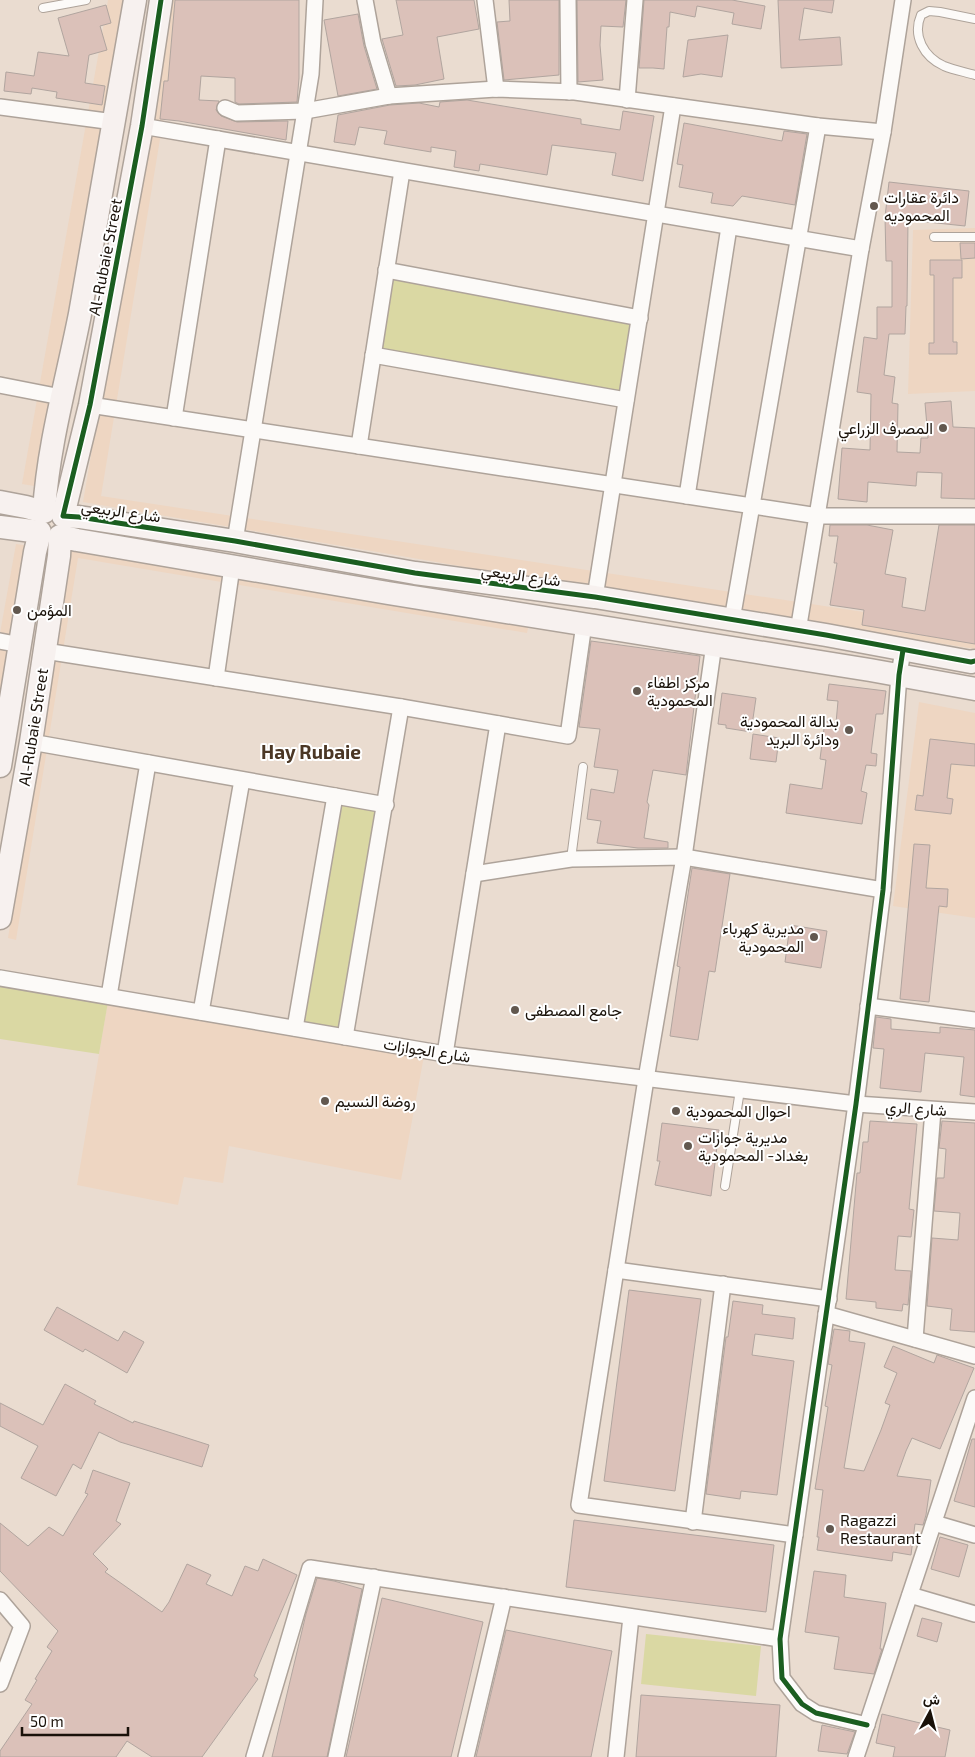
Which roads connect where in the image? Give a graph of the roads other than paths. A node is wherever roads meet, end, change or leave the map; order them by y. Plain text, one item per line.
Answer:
1 (86, 0) edge
2 (135, 0) edge
3 (161, 0) edge
4 (315, 0) edge
5 (366, 0) edge
6 (485, 0) edge
7 (568, 0) edge
8 (635, 0) edge
9 (903, 0) edge
10 (43, 8) dead end
11 (975, 19) edge
12 (975, 75) edge
13 (496, 89) junction
14 (570, 92) junction
15 (389, 96) junction
16 (627, 100) junction
17 (673, 106) junction
18 (0, 107) edge
19 (225, 108) dead end
20 (305, 111) junction
21 (114, 122) junction
22 (142, 126) junction
23 (818, 126) junction
24 (883, 132) junction
25 (218, 139) junction
26 (298, 153) junction
27 (402, 171) junction
28 (657, 214) junction
29 (729, 227) junction
30 (975, 236) edge
31 (934, 238) dead end
32 (799, 239) junction
33 (861, 249) junction
34 (386, 270) junction
35 (640, 318) junction
36 (373, 356) junction
37 (0, 385) edge
38 (61, 397) junction
39 (626, 400) junction
40 (90, 405) junction
41 (174, 418) junction
42 (253, 430) junction
43 (359, 446) junction
44 (613, 485) junction
45 (687, 496) junction
46 (0, 502) edge
47 (752, 506) junction
48 (818, 516) junction
49 (975, 516) edge
50 (52, 524) junction
51 (0, 527) edge
52 (235, 541) junction
53 (232, 567) junction
54 (395, 570) junction
55 (429, 575) junction
56 (388, 593) junction
57 (595, 597) junction
58 (424, 599) junction
59 (732, 620) junction
60 (584, 624) junction
61 (798, 631) junction
62 (10, 643) edge
63 (714, 644) junction
64 (902, 650) junction
65 (45, 651) junction
66 (975, 661) edge
67 (899, 675) junction
68 (216, 678) junction
69 (975, 689) edge
70 (401, 707) junction
71 (498, 724) junction
72 (31, 742) junction
73 (1, 755) edge
74 (148, 763) junction
75 (583, 767) dead end
76 (242, 780) junction
77 (335, 796) junction
78 (386, 805) junction
79 (684, 857) junction
80 (571, 859) junction
81 (474, 874) junction
82 (883, 890) junction
83 (0, 918) edge
84 (0, 978) edge
85 (108, 996) junction
86 (868, 1006) junction
87 (201, 1012) junction
88 (975, 1020) edge
89 (295, 1028) junction
90 (345, 1037) junction
91 (445, 1054) junction
92 (646, 1079) junction
93 (740, 1090) junction
94 (856, 1104) junction
95 (933, 1110) junction
96 (975, 1112) edge
97 (725, 1186) dead end
98 (616, 1270) junction
99 (723, 1284) junction
100 (828, 1306) junction
101 (914, 1339) junction
102 (975, 1356) edge
103 (975, 1398) edge
104 (694, 1522) junction
105 (934, 1523) junction
106 (975, 1535) edge
107 (795, 1536) junction
108 (374, 1577) junction
109 (910, 1595) junction
110 (504, 1597) junction
111 (0, 1600) edge
112 (975, 1614) edge
113 (631, 1617) junction
114 (780, 1639) junction
115 (0, 1684) edge
116 (867, 1725) junction
117 (254, 1757) edge
118 (336, 1757) edge
119 (466, 1757) edge
120 (616, 1757) edge
121 (856, 1757) edge

1 - 10 lane
2 - 21 street, Al-Rubaie Street
3 - 22 street, Al-Rubaie Street
4 - 20 street
5 - 15 street
6 - 13 street
7 - 14 street
8 - 16 street
9 - 24 street
11 - 12 lane
13 - 14 street
13 - 15 street
14 - 16 street
15 - 20 street
16 - 17 street
17 - 23 street
17 - 28 street
18 - 21 street
19 - 20 street
20 - 26 street
21 - 38 street, Al-Rubaie Street
22 - 25 street
22 - 40 street, Al-Rubaie Street
23 - 24 street
23 - 32 street
24 - 33 street
25 - 26 street
25 - 41 street
26 - 27 street
26 - 42 street
27 - 28 street
27 - 34 street
28 - 29 street
28 - 35 street
29 - 32 street
29 - 45 street
30 - 31 lane
32 - 33 street
32 - 47 street
33 - 48 street
34 - 35 street
34 - 36 street
35 - 39 street
36 - 39 street
36 - 43 street
37 - 38 street
38 - 50 street, Al-Rubaie Street
39 - 44 street
40 - 41 street
40 - 50 street, Al-Rubaie Street
41 - 42 street
42 - 43 street
42 - 52 street
43 - 44 street
44 - 45 street
44 - 57 street
45 - 47 street
46 - 50 street, شارع الربيعي
47 - 48 street
47 - 59 street
48 - 49 street
48 - 61 street
50 - 51 street, شارع الربيعي
50 - 52 street, شارع الربيعي
50 - 53 street, شارع الربيعي
50 - 62 street, Al-Rubaie Street
50 - 65 street, Al-Rubaie Street
52 - 54 street, شارع الربيعي
53 - 56 street, شارع الربيعي
53 - 68 street
54 - 55 street, شارع الربيعي
54 - 56 street
55 - 57 street, شارع الربيعي
55 - 58 street
56 - 58 street, شارع الربيعي
57 - 59 street, شارع الربيعي
58 - 60 street, شارع الربيعي
59 - 61 street, شارع الربيعي
60 - 63 street, شارع الربيعي
60 - 71 street
61 - 64 street, شارع الربيعي
62 - 73 street, Al-Rubaie Street
63 - 67 street, شارع الربيعي
63 - 79 street
64 - 66 street, شارع الربيعي
64 - 67 street
65 - 68 street
65 - 72 street, Al-Rubaie Street
67 - 69 street, شارع الربيعي
67 - 82 street
68 - 70 street
70 - 71 street
70 - 78 street
71 - 81 street
72 - 74 street
72 - 83 street, Al-Rubaie Street
74 - 76 street
74 - 85 street
75 - 80 lane
76 - 77 street
76 - 87 street
77 - 78 street
77 - 89 street
78 - 90 street
79 - 80 street
79 - 82 street
79 - 92 street
80 - 81 street
81 - 91 street
82 - 86 street
84 - 85 street, شارع الجوازات
85 - 87 street, شارع الجوازات
86 - 88 street
86 - 94 street
87 - 89 street, شارع الجوازات
89 - 90 street, شارع الجوازات
90 - 91 street, شارع الجوازات
91 - 92 street, شارع الجوازات
92 - 93 street, شارع الجوازات
92 - 98 street
93 - 94 street, شارع الجوازات
93 - 97 lane
94 - 95 street, شارع الري
94 - 100 street
95 - 96 street, شارع الري
95 - 101 street
98 - 99 street
98 - 104 street
99 - 100 street
99 - 104 street
100 - 101 street
100 - 107 street
101 - 102 street
103 - 105 street
104 - 107 street
105 - 106 street
105 - 109 street
107 - 114 street
108 - 110 street
108 - 117 street
108 - 118 street
109 - 112 street
109 - 116 street
110 - 113 street
110 - 119 street
111 - 115 street
113 - 114 street
113 - 120 street
114 - 116 street
116 - 121 street

